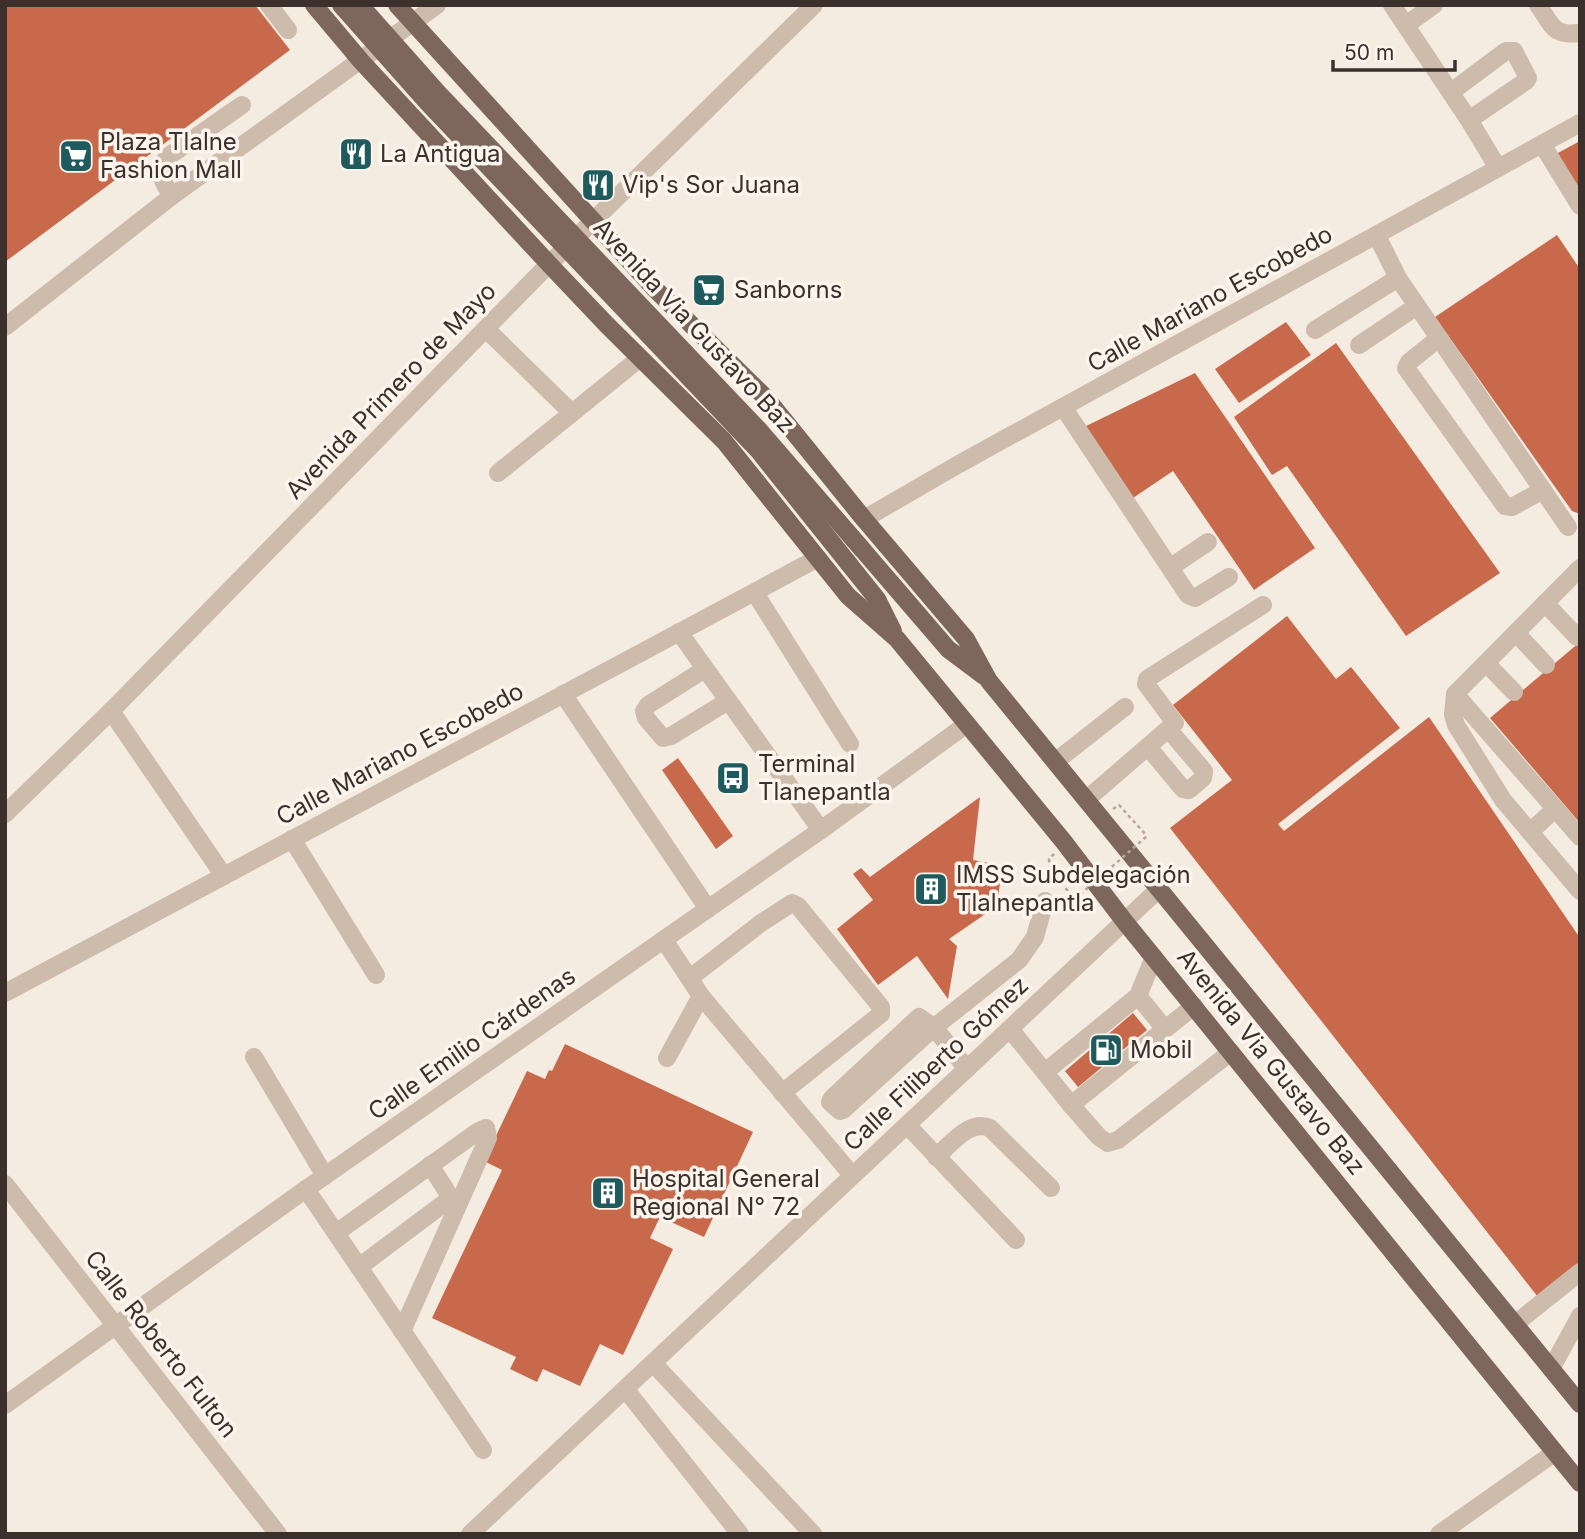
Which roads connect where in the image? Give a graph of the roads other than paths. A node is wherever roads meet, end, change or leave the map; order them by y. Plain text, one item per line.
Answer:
1 (269, 5) edge
2 (314, 5) edge
3 (341, 5) edge
4 (360, 5) edge
5 (397, 5) edge
6 (437, 5) edge
7 (814, 5) edge
8 (1392, 5) edge
9 (1434, 5) edge
10 (1538, 5) edge
11 (413, 23) junction
12 (1406, 24) junction
13 (288, 30) dead end
14 (1580, 33) edge
15 (361, 61) junction
16 (1451, 92) junction
17 (242, 104) dead end
18 (1469, 120) junction
19 (1580, 123) edge
20 (1542, 144) junction
21 (1498, 168) junction
22 (172, 196) junction
23 (1580, 206) edge
24 (593, 222) junction
25 (1377, 236) junction
26 (549, 264) junction
27 (1398, 278) junction
28 (654, 288) junction
29 (1417, 306) junction
30 (607, 325) junction
31 (5, 327) edge
32 (486, 329) junction
33 (1315, 330) dead end
34 (1439, 338) junction
35 (1359, 345) dead end
36 (640, 358) junction
37 (1063, 407) junction
38 (572, 413) junction
39 (498, 473) dead end
40 (1543, 489) junction
41 (864, 519) junction
42 (1568, 527) dead end
43 (1208, 542) dead end
44 (818, 558) junction
45 (1171, 568) junction
46 (1579, 570) edge
47 (1229, 577) dead end
48 (755, 593) junction
49 (1545, 603) junction
50 (1264, 605) dead end
51 (680, 632) junction
52 (1516, 633) junction
53 (1577, 637) dead end
54 (897, 639) junction
55 (1486, 663) junction
56 (1546, 665) dead end
57 (705, 669) junction
58 (989, 681) junction
59 (1514, 692) dead end
60 (563, 694) junction
61 (1455, 694) junction
62 (728, 701) junction
63 (1125, 707) dead end
64 (111, 711) junction
65 (967, 723) junction
66 (1169, 730) junction
67 (850, 744) dead end
68 (1148, 747) junction
69 (1056, 761) junction
70 (1087, 799) junction
71 (1555, 809) junction
72 (5, 814) edge
73 (821, 830) junction
74 (1530, 832) junction
75 (1580, 837) edge
76 (292, 839) junction
77 (225, 876) junction
78 (1160, 888) junction
79 (1580, 891) edge
80 (1045, 901) dead end
81 (708, 909) junction
82 (1125, 922) junction
83 (664, 940) junction
84 (1154, 957) junction
85 (376, 975) dead end
86 (690, 978) junction
87 (5, 993) edge
88 (701, 996) junction
89 (1138, 996) junction
90 (1194, 1006) junction
91 (932, 1028) junction
92 (1010, 1029) junction
93 (1165, 1029) junction
94 (1231, 1052) junction
95 (254, 1057) dead end
96 (667, 1058) dead end
97 (967, 1069) junction
98 (1045, 1072) junction
99 (782, 1093) junction
100 (1071, 1105) junction
101 (906, 1125) junction
102 (936, 1157) junction
103 (430, 1165) junction
104 (852, 1175) junction
105 (325, 1176) junction
106 (5, 1184) edge
107 (466, 1187) junction
108 (1051, 1188) dead end
109 (306, 1189) junction
110 (450, 1198) junction
111 (336, 1233) junction
112 (1016, 1240) dead end
113 (359, 1267) junction
114 (1580, 1272) edge
115 (1580, 1317) edge
116 (1514, 1324) junction
117 (116, 1327) junction
118 (402, 1331) junction
119 (653, 1363) junction
120 (1551, 1369) junction
121 (626, 1390) junction
122 (1580, 1404) edge
123 (5, 1405) edge
124 (483, 1450) dead end
125 (1554, 1453) junction
126 (1580, 1483) edge
127 (278, 1534) edge
128 (470, 1534) edge
129 (740, 1534) edge
130 (813, 1534) edge
131 (1439, 1534) edge

1 - 13 street
2 - 15 main road, Avenida Via Gustavo Baz
3 - 54 main road, Avenida Via Gustavo Baz, bridge
4 - 58 main road, Avenida Via Gustavo Baz, bridge
5 - 11 main road, Avenida Via Gustavo Baz
6 - 11 street
7 - 24 street, Avenida Primero de Mayo
8 - 12 street
9 - 12 street
10 - 14 street
11 - 15 street
11 - 24 main road, Avenida Via Gustavo Baz
12 - 16 street
15 - 22 street
15 - 26 main road, Avenida Via Gustavo Baz
16 - 18 street
16 - 18 street
17 - 22 street
18 - 21 street
19 - 20 street, Calle Mariano Escobedo
20 - 21 street, Calle Mariano Escobedo
20 - 23 street
21 - 25 street, Calle Mariano Escobedo
22 - 31 street
24 - 26 street, Avenida Primero de Mayo
24 - 28 main road, Avenida Via Gustavo Baz
25 - 27 street
25 - 37 street, Calle Mariano Escobedo
26 - 30 main road, Avenida Via Gustavo Baz
26 - 32 street, Avenida Primero de Mayo
27 - 29 street
27 - 33 street
28 - 30 main road
28 - 41 main road, Avenida Via Gustavo Baz
29 - 34 street
29 - 35 street
30 - 36 main road, Avenida Via Gustavo Baz
32 - 38 street
32 - 64 street, Avenida Primero de Mayo
34 - 40 street
34 - 40 street
36 - 38 street
36 - 44 main road, Avenida Via Gustavo Baz
37 - 41 street, Calle Mariano Escobedo
37 - 45 street
38 - 39 street
40 - 42 street
41 - 58 main road, Avenida Via Gustavo Baz
43 - 45 street
44 - 48 street, Calle Mariano Escobedo
44 - 54 main road, Avenida Via Gustavo Baz
45 - 47 street
46 - 49 street
48 - 51 street, Calle Mariano Escobedo
48 - 67 street
49 - 52 street
49 - 53 street
50 - 66 street
51 - 57 street
51 - 60 street, Calle Mariano Escobedo
52 - 55 street
52 - 56 street
54 - 65 main road, Avenida Via Gustavo Baz
55 - 59 street
55 - 61 street
57 - 62 street
57 - 62 street
58 - 69 main road, Avenida Via Gustavo Baz
60 - 76 street, Calle Mariano Escobedo
60 - 81 street
61 - 71 street
61 - 74 street
62 - 73 street
63 - 69 street
64 - 72 street, Avenida Primero de Mayo
64 - 77 street
65 - 73 street, Calle Emilio Cárdenas
65 - 82 main road, Avenida Via Gustavo Baz
66 - 68 street
66 - 68 street
68 - 70 street
69 - 70 main road, Avenida Via Gustavo Baz
70 - 78 main road, Avenida Via Gustavo Baz
71 - 74 street
71 - 75 street
73 - 81 street, Calle Emilio Cárdenas
74 - 79 street
76 - 77 street, Calle Mariano Escobedo
76 - 85 street
77 - 87 street, Calle Mariano Escobedo
78 - 82 street, Calle Filiberto Gómez
78 - 116 main road, Avenida Via Gustavo Baz
80 - 91 street
81 - 83 street, Calle Emilio Cárdenas
82 - 84 main road, Avenida Via Gustavo Baz
82 - 92 street, Calle Filiberto Gómez
83 - 86 street
83 - 105 street, Calle Emilio Cárdenas
84 - 89 street
84 - 90 main road, Avenida Via Gustavo Baz
86 - 88 street
86 - 99 street
88 - 96 street
88 - 99 street
89 - 93 street
89 - 98 street
90 - 93 street
90 - 94 main road, Avenida Via Gustavo Baz
91 - 91 street
91 - 97 street
92 - 97 street, Calle Filiberto Gómez
92 - 98 street
93 - 100 street
94 - 100 street
94 - 125 main road, Avenida Via Gustavo Baz
95 - 105 street
97 - 101 street, Calle Filiberto Gómez
98 - 100 street
99 - 104 street
101 - 102 street
101 - 104 street, Calle Filiberto Gómez
102 - 108 street
102 - 112 street
103 - 107 street
103 - 110 street
103 - 111 street
104 - 119 street, Calle Filiberto Gómez
105 - 109 street, Calle Emilio Cárdenas
106 - 117 street, Calle Roberto Fulton
107 - 110 street
107 - 118 street
109 - 111 street
109 - 117 street, Calle Emilio Cárdenas
110 - 113 street
111 - 113 street
113 - 118 street
114 - 116 street
115 - 120 street
116 - 120 main road, Avenida Via Gustavo Baz
117 - 123 street, Calle Emilio Cárdenas
117 - 127 street, Calle Roberto Fulton
118 - 124 street
119 - 121 street, Calle Filiberto Gómez
119 - 130 street
120 - 122 main road, Avenida Via Gustavo Baz
121 - 128 street, Calle Filiberto Gómez
121 - 129 street
125 - 126 main road, Avenida Via Gustavo Baz
125 - 131 street

